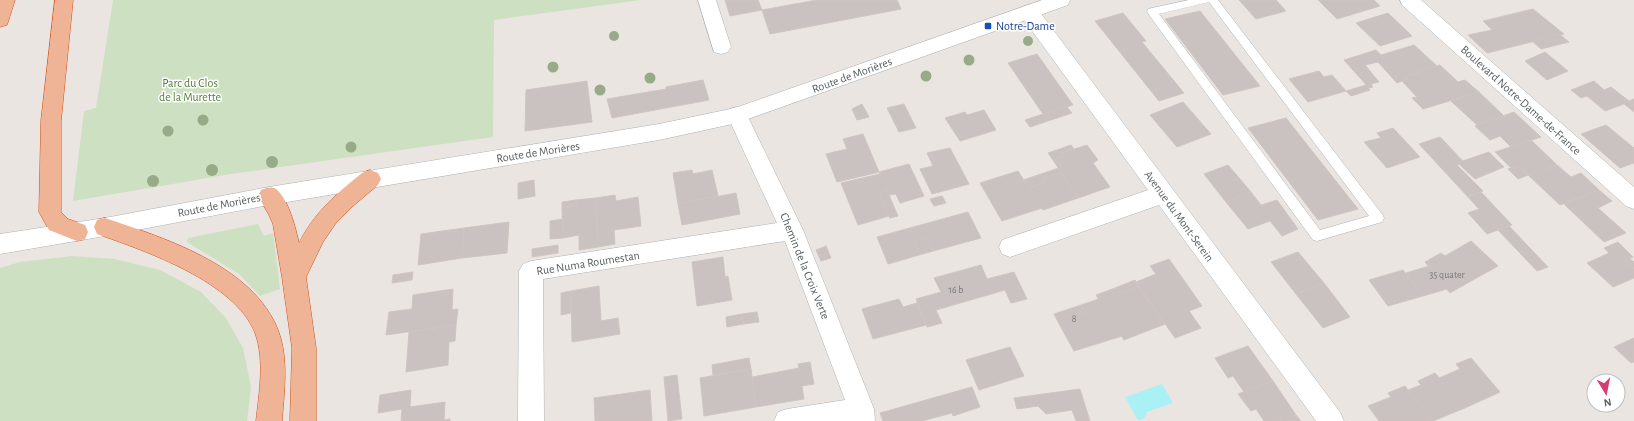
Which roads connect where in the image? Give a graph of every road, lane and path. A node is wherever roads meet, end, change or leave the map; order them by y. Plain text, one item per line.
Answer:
1 (6, 0) edge
2 (64, 0) edge
3 (707, 0) edge
4 (1061, 0) edge
5 (1205, 0) edge
6 (1213, 0) edge
7 (1409, 0) edge
8 (1029, 12) junction
9 (0, 20) edge
10 (721, 47) dead end
11 (737, 115) junction
12 (370, 179) junction
13 (1162, 194) junction
14 (269, 196) junction
15 (1634, 200) edge
16 (105, 227) junction
17 (792, 230) junction
18 (77, 232) junction
19 (0, 244) edge
20 (1010, 247) dead end
21 (294, 277) junction
22 (862, 415) edge
23 (269, 421) edge
24 (303, 421) edge
25 (531, 421) edge
26 (787, 421) edge
27 (1331, 421) edge

1 - 9 highway
2 - 18 highway
3 - 10 street
4 - 8 street, Route de Morières
5 - 6 lane
7 - 15 street, Boulevard Notre-Dame-de-France
8 - 11 street, Route de Morières
8 - 13 street, Avenue du Mont-Serein
11 - 12 street, Route de Morières
11 - 17 street, Chemin de la Croix Verte
12 - 14 street, Route de Morières
12 - 21 highway
13 - 20 street
13 - 27 street, Avenue du Mont-Serein
14 - 16 street, Route de Morières
14 - 21 highway
16 - 18 street, Route de Morières
16 - 23 highway
17 - 22 street, Chemin de la Croix Verte
17 - 25 street, Rue Numa Roumestan
18 - 19 street, Route de Morières
21 - 24 highway
22 - 26 street

